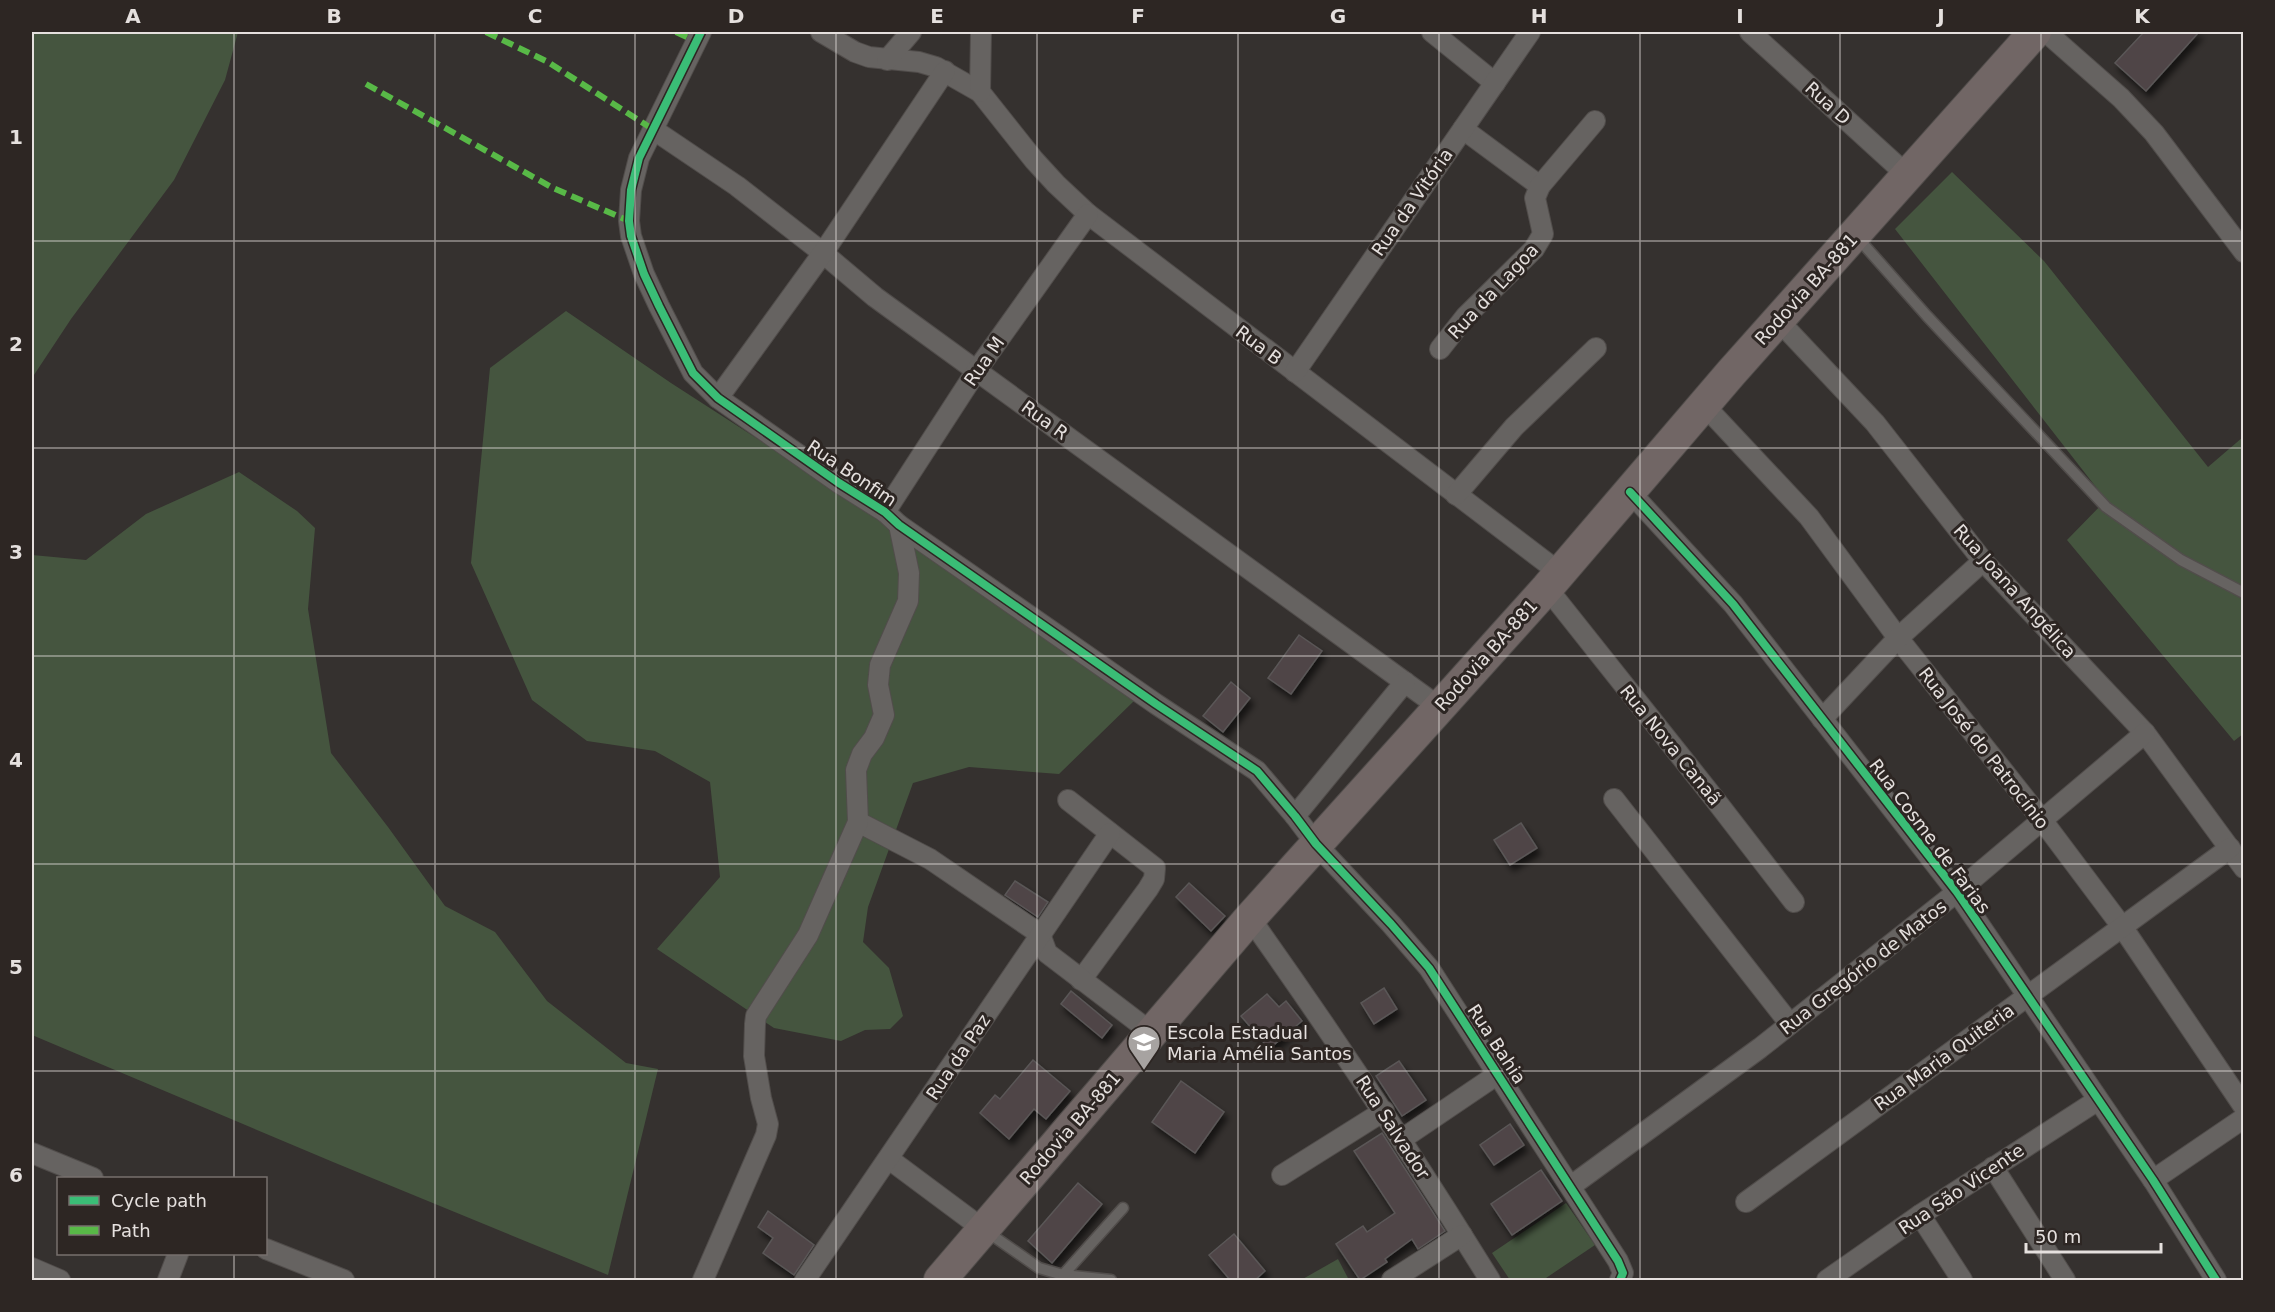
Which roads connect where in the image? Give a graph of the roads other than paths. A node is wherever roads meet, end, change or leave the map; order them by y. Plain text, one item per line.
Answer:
1 (701, 32) edge
2 (821, 32) edge
3 (911, 32) edge
4 (981, 32) edge
5 (1432, 32) edge
6 (1530, 32) edge
7 (1750, 32) edge
8 (2035, 32) edge
9 (2046, 32) edge
10 (887, 60) junction
11 (945, 71) junction
12 (1495, 83) junction
13 (980, 92) junction
14 (1595, 121) dead end
15 (1463, 129) junction
16 (654, 130) junction
17 (1906, 175) junction
18 (1540, 186) junction
19 (1088, 214) junction
20 (1855, 234) junction
21 (2244, 252) edge
22 (823, 253) junction
23 (1778, 320) junction
24 (1596, 348) dead end
25 (1440, 349) dead end
26 (977, 370) junction
27 (1295, 372) junction
28 (718, 398) junction
29 (1704, 405) junction
30 (1630, 492) junction
31 (1456, 495) junction
32 (892, 518) junction
33 (1983, 561) junction
34 (1553, 581) junction
35 (2244, 593) edge
36 (1898, 638) junction
37 (1405, 682) junction
38 (1439, 707) junction
39 (1822, 719) junction
40 (2145, 733) junction
41 (1614, 798) dead end
42 (1068, 800) dead end
43 (1296, 816) junction
44 (2042, 820) junction
45 (858, 822) junction
46 (1110, 832) junction
47 (1316, 844) junction
48 (2230, 848) junction
49 (2244, 868) edge
50 (1957, 892) junction
51 (1794, 902) dead end
52 (1250, 918) junction
53 (2122, 928) junction
54 (1040, 934) junction
55 (1081, 980) junction
56 (2028, 995) junction
57 (1790, 1024) junction
58 (1152, 1033) junction
59 (1498, 1074) junction
60 (2098, 1100) junction
61 (2244, 1107) edge
62 (1384, 1111) junction
63 (2244, 1118) edge
64 (1402, 1139) junction
65 (32, 1153) edge
66 (889, 1159) junction
67 (1993, 1167) junction
68 (1282, 1175) dead end
69 (88, 1177) edge
70 (2153, 1180) junction
71 (1571, 1186) junction
72 (1746, 1202) dead end
73 (1123, 1208) dead end
74 (1920, 1215) junction
75 (983, 1229) junction
76 (1462, 1235) junction
77 (267, 1250) edge
78 (178, 1255) edge
79 (32, 1268) edge
80 (1063, 1275) junction
81 (60, 1281) edge
82 (168, 1281) edge
83 (344, 1281) edge
84 (703, 1281) edge
85 (805, 1281) edge
86 (940, 1281) edge
87 (1111, 1281) edge
88 (1392, 1281) edge
89 (1490, 1281) edge
90 (1620, 1281) edge
91 (1827, 1281) edge
92 (1962, 1281) edge
93 (2066, 1281) edge
94 (2216, 1281) edge

1 - 16 street, Rua Bonfim
2 - 10 street
3 - 10 street
4 - 13 street
5 - 12 street
6 - 12 street, Rua da Vitória
7 - 17 street, Rua D
8 - 17 main road, Rodovia BA-881
9 - 21 street
10 - 11 street
11 - 13 street
11 - 22 street
12 - 15 street, Rua da Vitória
13 - 19 street, Rua B
14 - 18 street
15 - 18 street
15 - 27 street, Rua da Vitória
16 - 22 street, Rua R
16 - 28 street, Rua Bonfim
17 - 20 main road, Rodovia BA-881
18 - 25 street, Rua da Lagoa
19 - 26 street, Rua M
19 - 27 street, Rua B
20 - 23 main road, Rodovia BA-881
20 - 35 lane
22 - 26 street, Rua R
22 - 28 street
23 - 29 main road, Rodovia BA-881
23 - 33 street, Rua Joana Angélica
24 - 31 street
26 - 32 street, Rua M
26 - 37 street, Rua R
27 - 31 street, Rua B
28 - 32 street, Rua Bonfim
29 - 30 main road, Rodovia BA-881
29 - 36 street, Rua José do Patrocínio
30 - 34 main road, Rodovia BA-881
30 - 39 street, Rua Cosme de Farias
31 - 34 street, Rua B
32 - 43 street, Rua Bonfim
32 - 45 street
33 - 36 street
33 - 40 street, Rua Joana Angélica
34 - 38 main road, Rodovia BA-881
34 - 51 street, Rua Nova Canaã
36 - 39 street
36 - 44 street, Rua José do Patrocínio
37 - 38 street, Rua R
37 - 43 street
38 - 47 main road, Rodovia BA-881
39 - 50 street, Rua Cosme de Farias
40 - 44 street, Rua Gregório de Matos
40 - 48 street, Rua Joana Angélica
41 - 57 street
42 - 46 street
43 - 47 street, Rua Bonfim
44 - 50 street, Rua Gregório de Matos
44 - 53 street, Rua José do Patrocínio
45 - 54 street
45 - 84 street
46 - 54 street, Rua da Paz
46 - 55 street
47 - 52 main road, Rodovia BA-881
47 - 59 street, Rua Bahia
48 - 49 street, Rua Joana Angélica
48 - 53 street, Rua Maria Quiteria
50 - 56 street, Rua Cosme de Farias
50 - 57 street, Rua Gregório de Matos
52 - 58 main road, Rodovia BA-881
52 - 62 street, Rua Salvador
53 - 56 street, Rua Maria Quiteria
53 - 61 street, Rua José do Patrocínio
54 - 55 street
54 - 66 street, Rua da Paz
55 - 58 street
56 - 60 street, Rua Cosme de Farias
56 - 72 street, Rua Maria Quiteria
57 - 71 street, Rua Gregório de Matos
58 - 75 main road, Rodovia BA-881
59 - 64 street
59 - 71 street, Rua Bahia
60 - 67 street, Rua São Vicente
60 - 70 street, Rua Cosme de Farias
62 - 64 street, Rua Salvador
62 - 68 street
63 - 70 street
64 - 76 street, Rua Salvador
65 - 69 street
66 - 75 street
66 - 85 street, Rua da Paz
67 - 74 street, Rua São Vicente
67 - 93 street
70 - 94 street, Rua Cosme de Farias
71 - 90 street, Rua Bahia
73 - 80 lane
74 - 91 street, Rua São Vicente
74 - 92 street
75 - 80 lane
75 - 86 main road, Rodovia BA-881
76 - 88 street
76 - 89 street, Rua Salvador
77 - 83 street
78 - 82 street
79 - 81 street
80 - 87 lane

